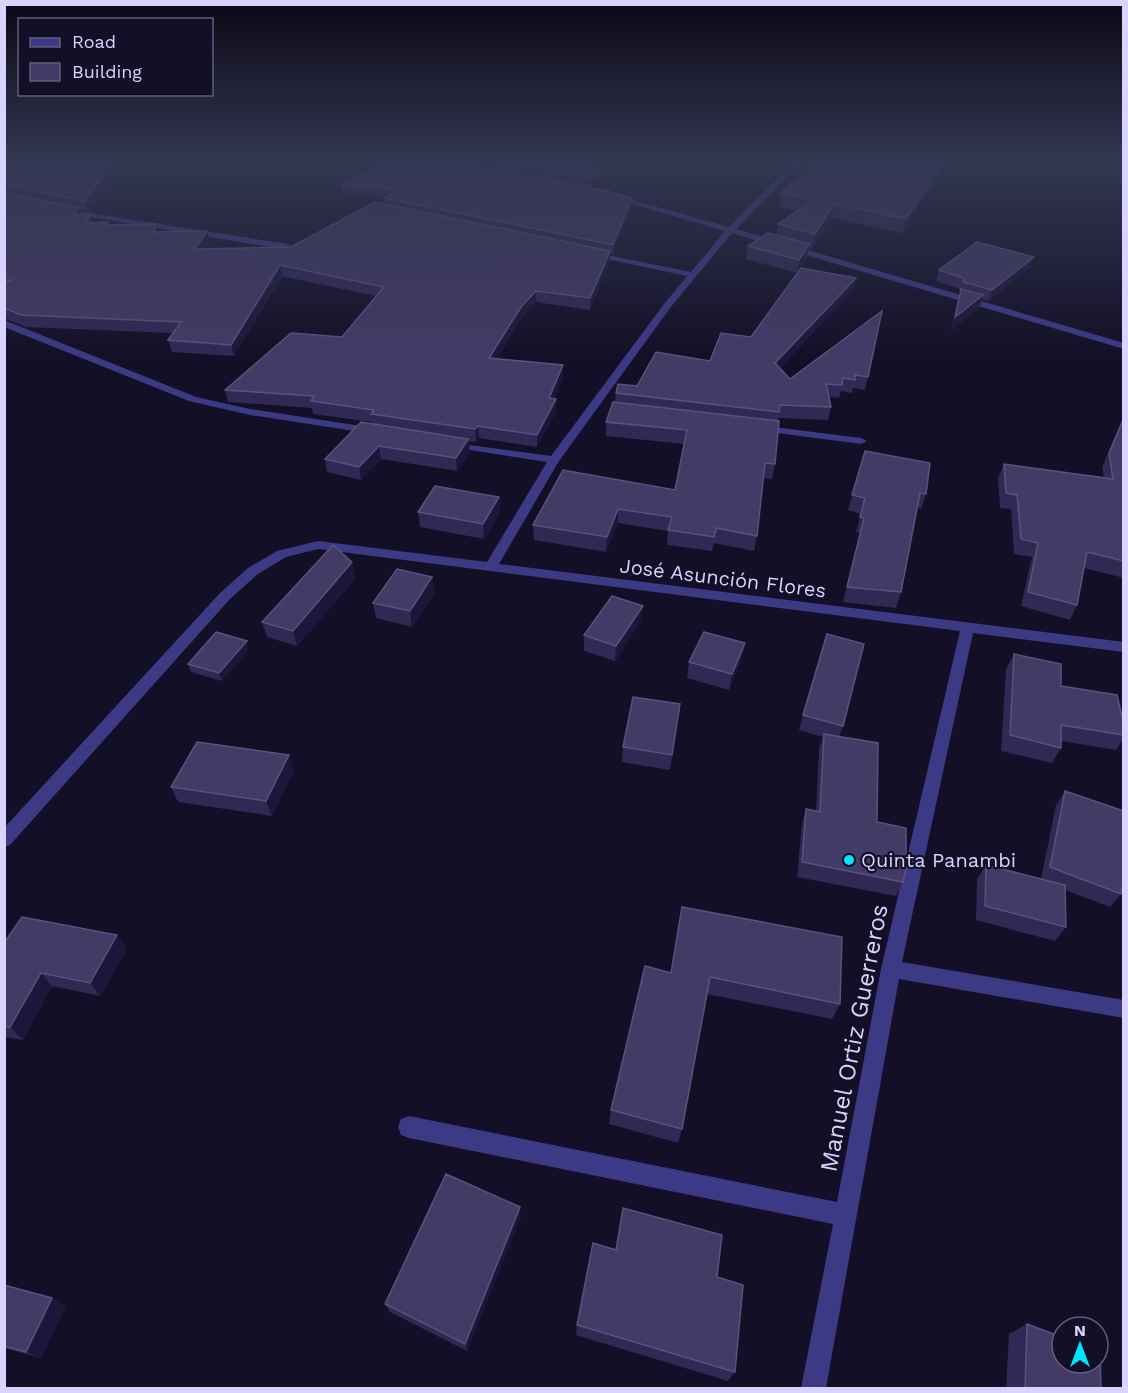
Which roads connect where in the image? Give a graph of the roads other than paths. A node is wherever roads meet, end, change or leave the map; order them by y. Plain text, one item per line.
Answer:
1 (158, 227) edge
2 (727, 227) edge
3 (731, 228) junction
4 (288, 247) edge
5 (577, 250) edge
6 (694, 275) junction
7 (4, 323) edge
8 (1124, 346) edge
9 (744, 426) edge
10 (390, 434) edge
11 (436, 441) edge
12 (861, 441) dead end
13 (554, 460) junction
14 (491, 567) junction
15 (967, 629) junction
16 (1124, 647) edge
17 (4, 840) edge
18 (891, 969) junction
19 (1124, 1009) edge
20 (409, 1127) dead end
21 (846, 1215) junction
22 (814, 1389) edge

1 - 4 street
2 - 3 street
3 - 6 street
3 - 8 street
5 - 6 street
6 - 13 street
7 - 10 street
9 - 12 street
11 - 13 street
13 - 14 street
14 - 15 street, José Asunción Flores
14 - 17 street, José Asunción Flores
15 - 16 street, José Asunción Flores
15 - 18 street, Manuel Ortiz Guerreros
18 - 19 street
18 - 21 street, Manuel Ortiz Guerreros
20 - 21 street
21 - 22 street, Manuel Ortiz Guerreros

